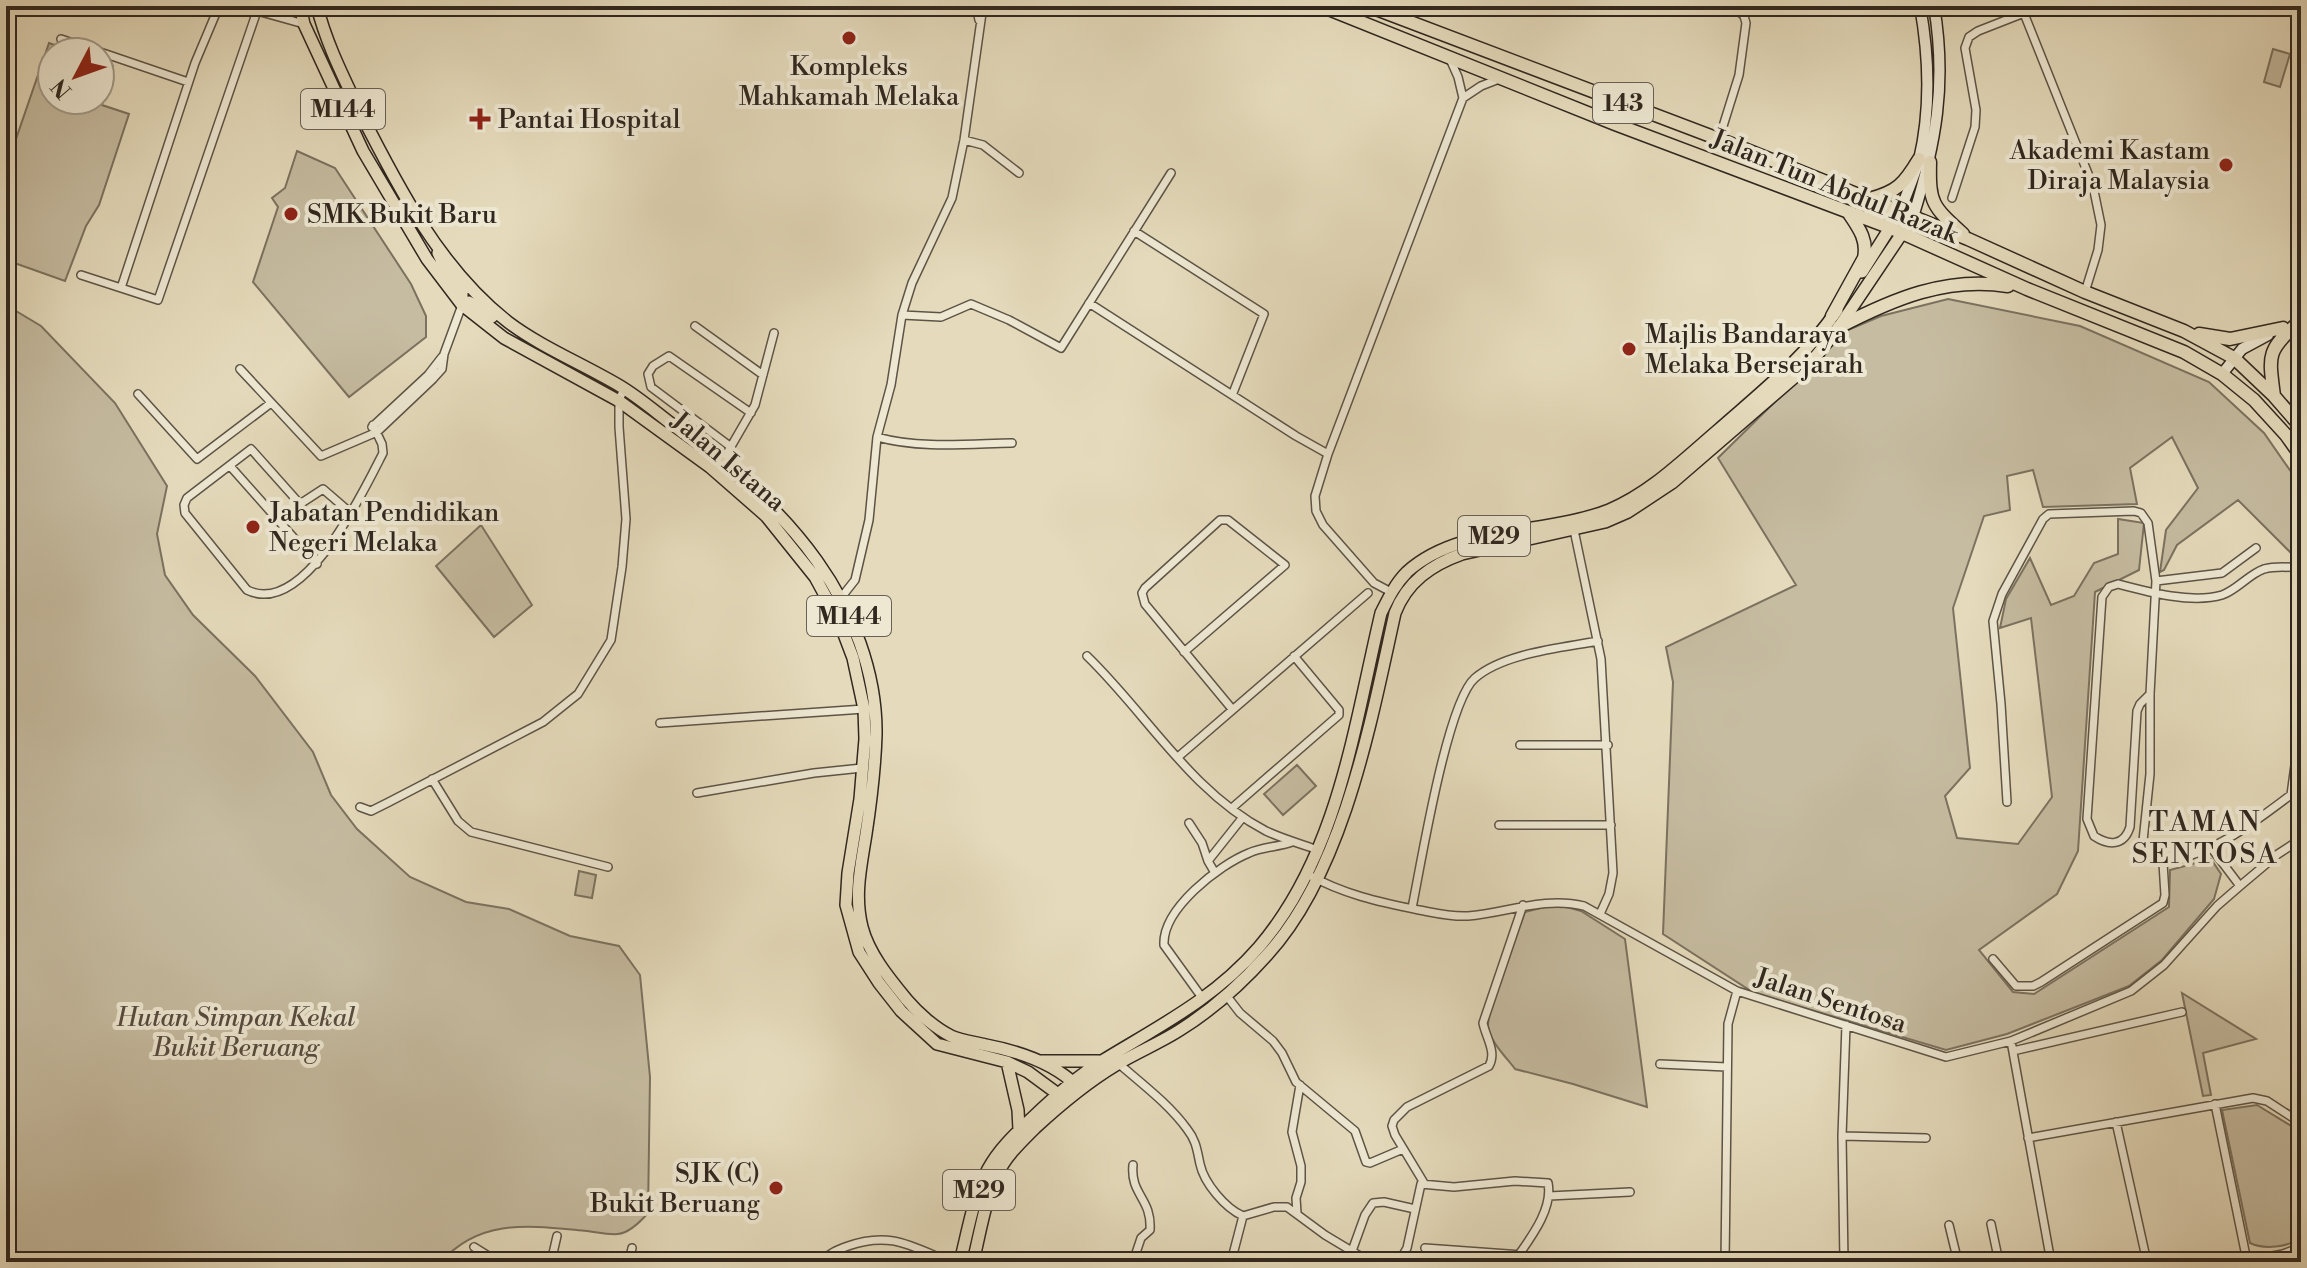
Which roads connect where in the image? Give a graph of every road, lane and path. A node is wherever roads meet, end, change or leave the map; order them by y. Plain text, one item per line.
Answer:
1 (219, 6) edge
2 (240, 6) edge
3 (274, 6) edge
4 (300, 6) edge
5 (317, 6) edge
6 (976, 6) edge
7 (983, 6) edge
8 (1321, 6) edge
9 (1370, 6) edge
10 (1402, 6) edge
11 (1733, 6) edge
12 (1920, 6) edge
13 (1934, 6) edge
14 (2023, 10) edge
15 (257, 11) junction
16 (274, 16) junction
17 (1361, 22) junction
18 (304, 24) junction
19 (980, 26) junction
20 (1437, 32) junction
21 (116, 58) edge
22 (1449, 58) junction
23 (1502, 79) junction
24 (188, 82) junction
25 (1463, 98) junction
26 (1719, 139) junction
27 (964, 140) junction
28 (1924, 161) junction
29 (1019, 173) dead end
30 (1171, 173) dead end
31 (1952, 198) dead end
32 (1869, 199) junction
33 (1847, 211) junction
34 (1900, 212) junction
35 (1913, 217) junction
36 (1891, 228) junction
37 (1134, 231) junction
38 (1904, 233) junction
39 (432, 238) junction
40 (1968, 239) junction
41 (81, 275) dead end
42 (121, 288) junction
43 (2027, 289) junction
44 (2085, 292) junction
45 (1089, 303) junction
46 (462, 305) junction
47 (902, 315) junction
48 (1836, 322) junction
49 (2299, 322) edge
50 (695, 326) dead end
51 (2283, 328) junction
52 (2184, 331) junction
53 (774, 333) dead end
54 (532, 337) junction
55 (2234, 358) junction
56 (240, 369) dead end
57 (2222, 374) junction
58 (763, 375) junction
59 (624, 388) junction
60 (1233, 393) junction
61 (138, 394) dead end
62 (2274, 396) junction
63 (619, 401) junction
64 (271, 403) junction
65 (751, 413) junction
66 (2301, 427) edge
67 (375, 429) junction
68 (877, 437) junction
69 (1012, 443) dead end
70 (731, 447) junction
71 (1328, 454) junction
72 (2301, 456) edge
73 (722, 462) junction
74 (230, 466) junction
75 (352, 514) junction
76 (1574, 530) junction
77 (2256, 548) dead end
78 (317, 564) junction
79 (2301, 568) edge
80 (2156, 581) junction
81 (1391, 592) junction
82 (1368, 593) dead end
83 (2156, 594) junction
84 (836, 601) junction
85 (1598, 641) junction
86 (1184, 652) junction
87 (1087, 656) dead end
88 (1294, 656) junction
89 (2150, 694) junction
90 (864, 709) junction
91 (1232, 709) junction
92 (2301, 720) edge
93 (660, 723) dead end
94 (1520, 745) dead end
95 (1608, 745) junction
96 (1178, 757) junction
97 (862, 768) junction
98 (432, 779) junction
99 (2301, 787) edge
100 (697, 793) dead end
101 (2291, 795) junction
102 (2007, 802) dead end
103 (360, 807) dead end
104 (1232, 808) junction
105 (1243, 817) junction
106 (1189, 823) dead end
107 (1499, 825) dead end
108 (1611, 825) junction
109 (2301, 839) edge
110 (1293, 842) junction
111 (2212, 849) junction
112 (1322, 852) junction
113 (1208, 861) junction
114 (2163, 863) junction
115 (608, 867) dead end
116 (1215, 873) junction
117 (1312, 877) junction
118 (2240, 886) junction
119 (1523, 905) junction
120 (1412, 908) junction
121 (1600, 914) junction
122 (1993, 959) dead end
123 (2301, 989) edge
124 (1737, 991) junction
125 (1226, 995) junction
126 (1203, 999) junction
127 (2301, 1008) edge
128 (2182, 1012) dead end
129 (1846, 1025) junction
130 (2011, 1041) junction
131 (2013, 1051) junction
132 (1040, 1061) junction
133 (1101, 1061) junction
134 (1007, 1062) junction
135 (1118, 1063) junction
136 (1660, 1064) dead end
137 (1727, 1067) junction
138 (1076, 1085) junction
139 (1300, 1085) junction
140 (1062, 1097) junction
141 (2215, 1104) junction
142 (2116, 1122) junction
143 (2301, 1123) edge
144 (1019, 1130) junction
145 (1842, 1136) junction
146 (1926, 1138) dead end
147 (2028, 1138) junction
148 (1403, 1149) junction
149 (1133, 1165) dead end
150 (1424, 1183) junction
151 (1630, 1192) dead end
152 (1549, 1196) junction
153 (1415, 1209) junction
154 (1297, 1213) junction
155 (1243, 1216) junction
156 (1991, 1224) dead end
157 (1949, 1225) dead end
158 (557, 1236) dead end
159 (474, 1247) dead end
160 (2301, 1247) edge
161 (632, 1248) dead end
162 (1425, 1248) dead end
163 (1352, 1251) junction
164 (1515, 1258) edge
165 (2244, 1261) edge
166 (498, 1262) edge
167 (551, 1262) edge
168 (629, 1262) edge
169 (822, 1262) edge
170 (950, 1262) edge
171 (960, 1262) edge
172 (973, 1262) edge
173 (1133, 1262) edge
174 (1231, 1262) edge
175 (1370, 1262) edge
176 (1399, 1262) edge
177 (1617, 1262) edge
178 (1725, 1262) edge
179 (1844, 1262) edge
180 (1958, 1262) edge
181 (1999, 1262) edge
182 (2051, 1262) edge
183 (2147, 1262) edge

1 - 24 street
2 - 15 street
3 - 16 street
4 - 18 main road, Jalan Istana / M144
5 - 39 main road, Jalan Istana / M144
6 - 19 street
7 - 19 street
8 - 17 highway, Jalan Tun Abdul Razak / 143
9 - 17 main road
9 - 20 highway, Jalan Tun Abdul Razak / 143
10 - 20 highway
11 - 26 street
12 - 28 main road
13 - 28 main road
14 - 31 street
14 - 44 street
15 - 16 street
15 - 42 street
16 - 18 street
17 - 22 highway, Jalan Tun Abdul Razak / 143
18 - 46 main road, Jalan Istana / M144
19 - 27 street
20 - 26 highway, Jalan Tun Abdul Razak / 143
21 - 24 street
22 - 23 highway, Jalan Tun Abdul Razak / 143
22 - 25 street
23 - 25 street
23 - 33 highway, Jalan Tun Abdul Razak / 143
24 - 42 street
25 - 71 street
26 - 32 highway, Jalan Tun Abdul Razak / 143
27 - 29 street
27 - 47 street
28 - 32 highway
28 - 34 main road
28 - 35 main road
28 - 40 highway
30 - 37 street
32 - 34 highway, Jalan Tun Abdul Razak / 143
33 - 36 highway, Jalan Tun Abdul Razak / 143
33 - 48 highway
34 - 35 highway, Jalan Tun Abdul Razak / 143
34 - 36 main road
35 - 38 main road
35 - 40 highway, Jalan Tun Abdul Razak / 143
36 - 38 highway, Jalan Tun Abdul Razak / 143
36 - 48 main road, M29
37 - 45 street
37 - 60 street
38 - 43 highway, Jalan Tun Abdul Razak / 143
38 - 48 main road, M29
39 - 46 main road
39 - 54 main road, Jalan Istana / M144
40 - 44 highway, Jalan Tun Abdul Razak / 143
41 - 42 street
43 - 48 highway
43 - 57 highway, Jalan Tun Abdul Razak / 143
44 - 52 highway, Jalan Tun Abdul Razak / 143
45 - 47 street
45 - 60 street
46 - 54 main road
46 - 63 main road, Jalan Istana / M144
46 - 67 street
47 - 68 street
48 - 76 main road, M29
48 - 81 main road, M29
49 - 51 main road
49 - 62 highway
50 - 58 street
51 - 52 highway
51 - 55 main road
52 - 55 highway, Jalan Tun Abdul Razak / 143
53 - 58 street
54 - 59 main road, Jalan Istana / M144
55 - 57 main road
55 - 62 highway, Jalan Tun Abdul Razak / 143
56 - 64 street
57 - 72 highway, Jalan Tun Abdul Razak / 143
58 - 65 street
59 - 63 street
59 - 73 main road, Jalan Istana / M144
60 - 71 street
61 - 64 street
62 - 66 highway, Jalan Tun Abdul Razak / 143
63 - 84 main road, Jalan Istana / M144
63 - 98 street
64 - 67 street
65 - 70 street
65 - 70 street
67 - 75 street
68 - 69 street
68 - 84 street
70 - 73 street
71 - 81 street
73 - 84 main road, Jalan Istana / M144
74 - 75 street
74 - 78 street
74 - 78 street
75 - 78 street
76 - 85 street
76 - 112 main road, M29
77 - 80 street
79 - 83 street
80 - 83 street
80 - 102 street
81 - 112 main road, M29
82 - 88 street
83 - 89 street
83 - 89 street
84 - 90 main road, Jalan Istana / M144
84 - 132 main road, Jalan Istana / M144
85 - 95 street
85 - 120 street
86 - 86 street
86 - 91 street
87 - 96 street
88 - 91 street
88 - 104 street
89 - 114 street
90 - 93 street
90 - 97 main road, Jalan Istana / M144
91 - 96 street
92 - 101 street
94 - 95 street
95 - 108 street
96 - 104 street
97 - 100 street
97 - 134 main road, Jalan Istana / M144
98 - 103 street
98 - 115 street
99 - 101 street
101 - 111 street
104 - 105 street
105 - 110 street
105 - 113 street
106 - 113 street
107 - 108 street
108 - 121 street
109 - 118 street, Jalan Sentosa
110 - 112 street
110 - 116 street
111 - 114 street
111 - 118 street
112 - 117 main road, M29
113 - 116 street
114 - 122 street
116 - 126 street
117 - 120 street, Jalan Sentosa
117 - 125 main road, M29
117 - 126 main road, M29
118 - 130 street, Jalan Sentosa
119 - 120 street, Jalan Sentosa
119 - 121 street, Jalan Sentosa
119 - 148 street
121 - 124 street, Jalan Sentosa
123 - 127 street
124 - 129 street, Jalan Sentosa
124 - 137 street
125 - 135 main road, M29
125 - 139 street
126 - 133 main road, M29
128 - 131 street
129 - 130 street, Jalan Sentosa
129 - 145 street
130 - 131 street
131 - 147 street
132 - 133 main road
132 - 138 main road, Jalan Istana / M144
133 - 138 main road, M29
134 - 140 main road, Jalan Istana / M144
134 - 144 main road
135 - 138 main road, M29
135 - 155 street
136 - 137 street
137 - 178 street
138 - 140 main road, M29
139 - 148 street
139 - 154 street
140 - 144 main road, M29
140 - 172 main road, M29
141 - 142 street
141 - 143 street
141 - 165 street
142 - 147 street
142 - 183 street
144 - 171 main road, M29
145 - 146 street
145 - 179 street
147 - 182 street
148 - 150 street
149 - 173 street
150 - 152 street
150 - 153 street
151 - 152 street
152 - 164 street
153 - 163 street
153 - 176 street
154 - 155 street
154 - 163 street
155 - 174 street
156 - 181 street
157 - 180 street
158 - 167 street
159 - 166 street
160 - 165 street
161 - 168 street
162 - 164 street
163 - 175 street
164 - 177 street
169 - 170 street

